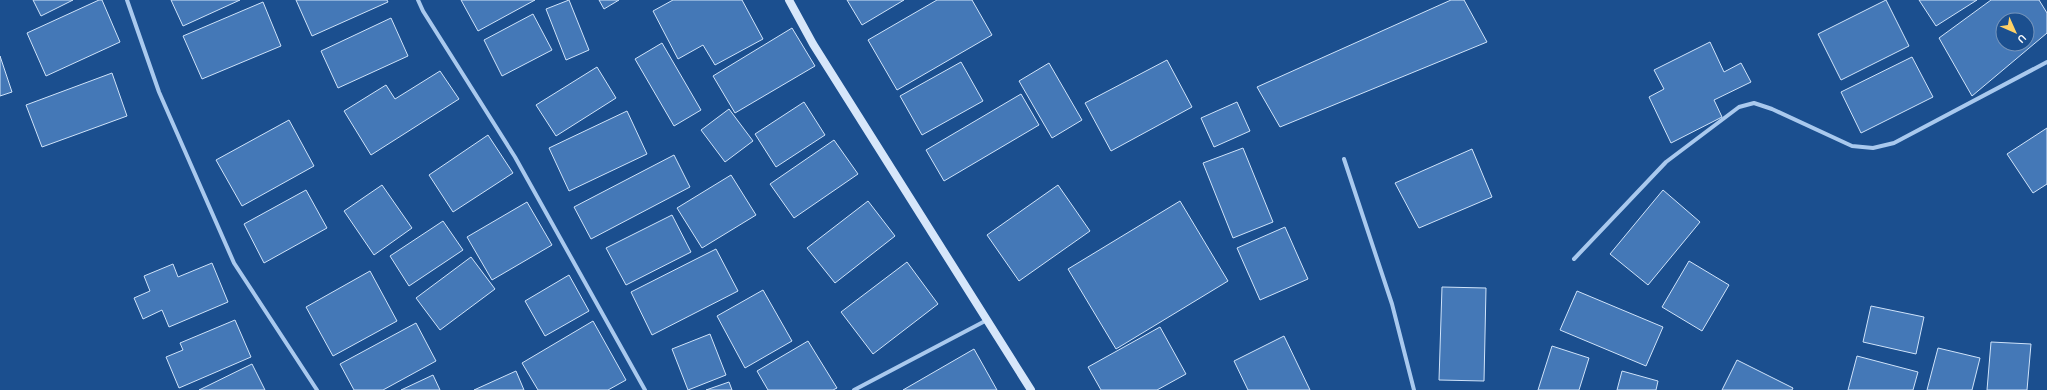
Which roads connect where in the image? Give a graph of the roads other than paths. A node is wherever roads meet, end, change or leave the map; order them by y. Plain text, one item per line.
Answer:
1 (127, 0) edge
2 (418, 0) edge
3 (790, 0) edge
4 (2047, 62) edge
5 (1344, 159) dead end
6 (1574, 259) dead end
7 (987, 319) junction
8 (317, 390) edge
9 (645, 390) edge
10 (854, 390) edge
11 (1031, 390) edge
12 (1414, 390) edge

1 - 8 street
2 - 9 street
3 - 7 street
4 - 6 street
5 - 12 street
7 - 10 street
7 - 11 street

